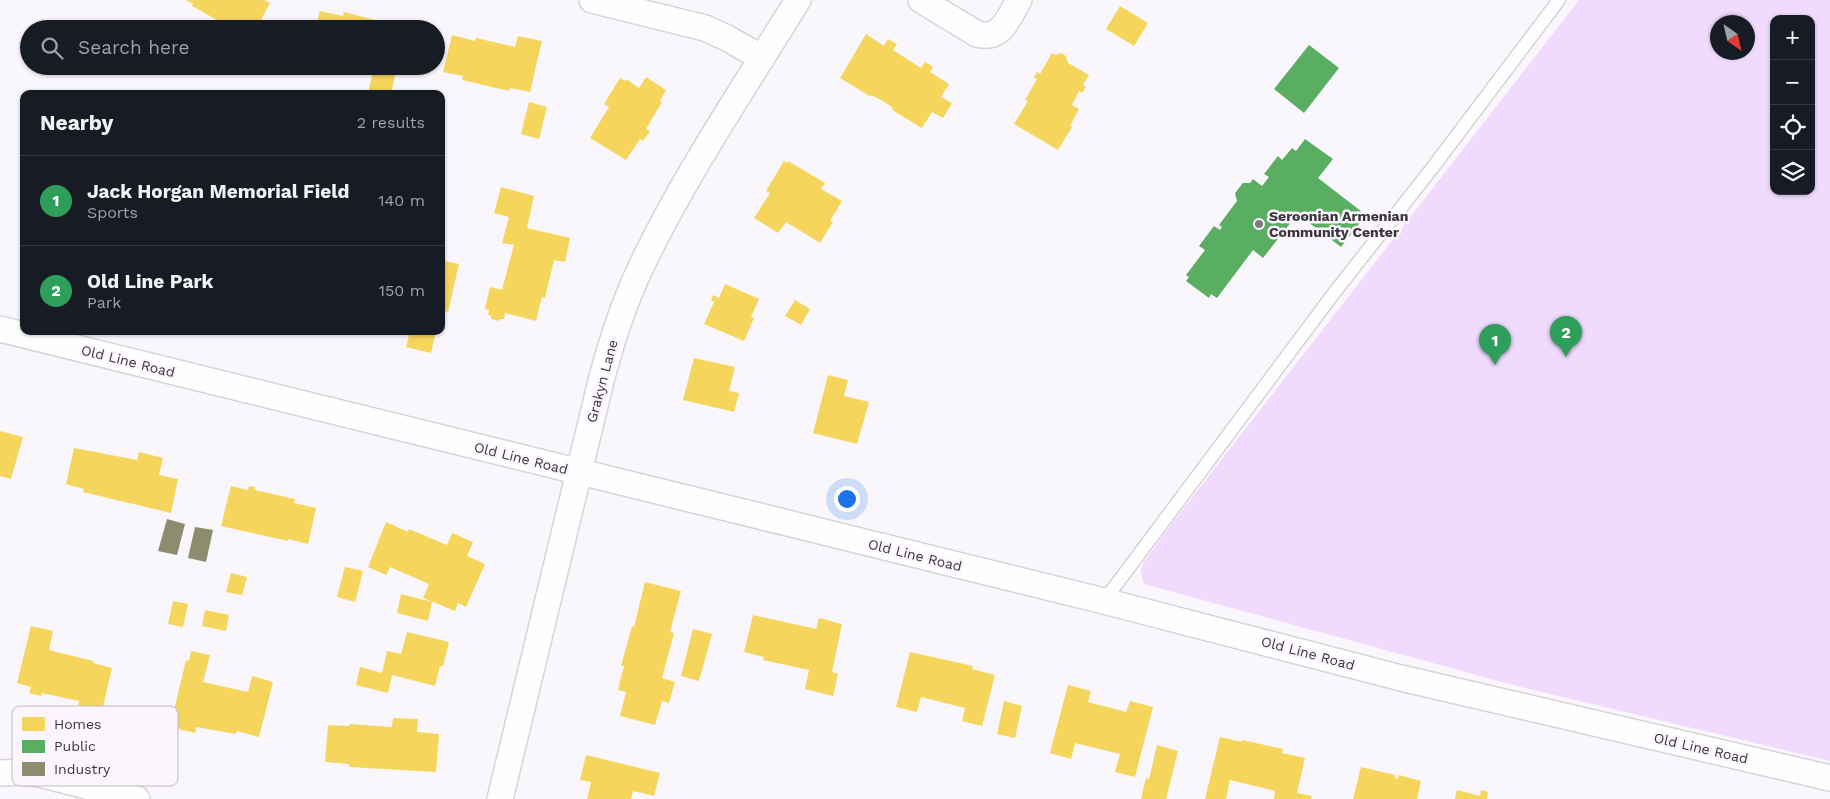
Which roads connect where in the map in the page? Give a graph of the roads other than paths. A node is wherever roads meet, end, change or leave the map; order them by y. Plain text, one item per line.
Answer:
1 (592, 0) edge
2 (798, 0) edge
3 (921, 0) edge
4 (1019, 0) edge
5 (1559, 0) edge
6 (762, 58) junction
7 (0, 329) edge
8 (20, 334) edge
9 (24, 335) edge
10 (579, 473) junction
11 (1104, 601) junction
12 (1830, 778) edge
13 (86, 786) edge
14 (137, 799) edge
15 (500, 799) edge

1 - 6 street
2 - 6 street, Grakyn Lane
3 - 4 street
5 - 11 lane
6 - 10 street, Grakyn Lane
7 - 8 street, Old Line Road
9 - 10 street, Old Line Road
10 - 11 street, Old Line Road
10 - 15 street, Grakyn Lane
11 - 12 street, Old Line Road
13 - 14 street

